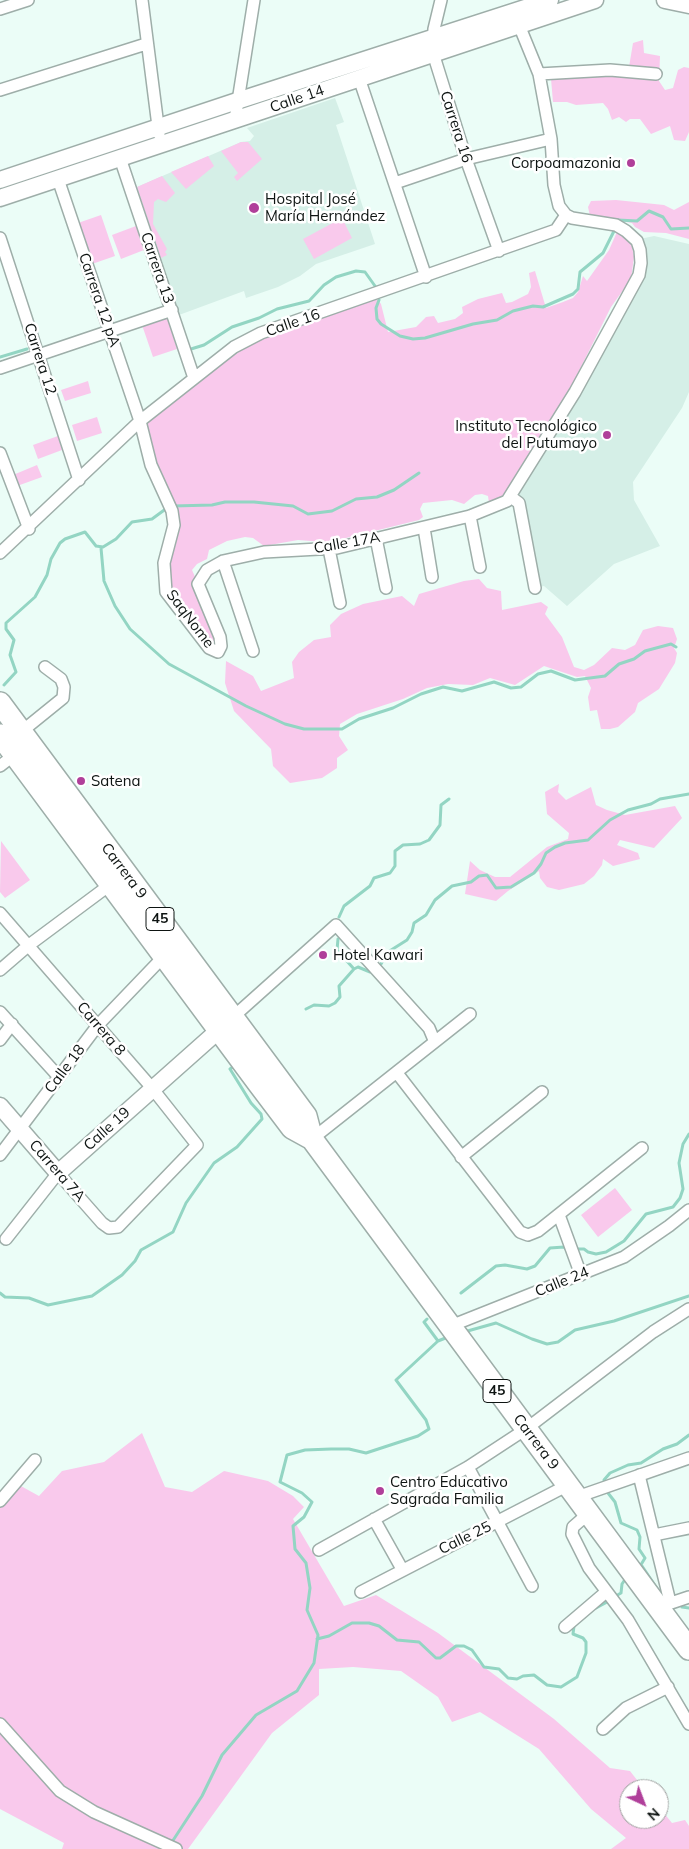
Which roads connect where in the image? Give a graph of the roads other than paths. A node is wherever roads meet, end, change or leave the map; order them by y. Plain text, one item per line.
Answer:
1 (142, 0) edge
2 (254, 0) edge
3 (440, 0) edge
4 (550, 0) edge
5 (595, 0) edge
6 (665, 0) edge
7 (23, 1) edge
8 (689, 5) edge
9 (0, 9) edge
10 (519, 25) junction
11 (146, 44) junction
12 (433, 46) junction
13 (539, 74) junction
14 (656, 74) dead end
15 (359, 78) junction
16 (0, 90) edge
17 (237, 101) junction
18 (235, 120) junction
19 (157, 127) junction
20 (551, 139) junction
21 (161, 145) junction
22 (120, 158) junction
23 (466, 159) junction
24 (58, 179) junction
25 (0, 180) edge
26 (395, 183) junction
27 (0, 198) edge
28 (566, 215) junction
29 (0, 238) edge
30 (499, 251) junction
31 (426, 276) junction
32 (172, 310) junction
33 (110, 330) junction
34 (38, 354) junction
35 (0, 368) edge
36 (194, 378) junction
37 (140, 421) junction
38 (0, 454) edge
39 (79, 480) junction
40 (511, 496) junction
41 (470, 516) junction
42 (424, 528) junction
43 (29, 529) junction
44 (376, 538) junction
45 (329, 550) junction
46 (0, 553) edge
47 (223, 561) junction
48 (480, 566) dead end
49 (432, 577) dead end
50 (386, 588) dead end
51 (535, 588) dead end
52 (340, 603) dead end
53 (253, 651) dead end
54 (45, 667) dead end
55 (0, 703) edge
56 (0, 735) edge
57 (16, 749) edge
58 (111, 884) junction
59 (0, 913) edge
60 (29, 945) junction
61 (171, 950) junction
62 (0, 970) edge
63 (0, 1012) edge
64 (470, 1014) dead end
65 (12, 1024) junction
66 (226, 1024) junction
67 (98, 1025) junction
68 (0, 1040) edge
69 (434, 1040) junction
70 (397, 1073) junction
71 (59, 1077) junction
72 (152, 1088) junction
73 (542, 1092) dead end
74 (0, 1106) edge
75 (20, 1128) junction
76 (312, 1140) junction
77 (642, 1148) dead end
78 (0, 1155) edge
79 (461, 1157) junction
80 (58, 1173) junction
81 (689, 1210) edge
82 (559, 1215) junction
83 (118, 1227) joint
84 (6, 1240) dead end
85 (581, 1274) junction
86 (689, 1309) edge
87 (448, 1327) junction
88 (526, 1429) junction
89 (689, 1458) edge
90 (36, 1460) dead end
91 (468, 1467) junction
92 (639, 1475) junction
93 (578, 1498) junction
94 (0, 1501) edge
95 (374, 1519) junction
96 (497, 1522) junction
97 (689, 1528) edge
98 (654, 1535) junction
99 (318, 1550) dead end
100 (402, 1569) junction
101 (532, 1586) dead end
102 (361, 1592) dead end
103 (606, 1592) junction
104 (689, 1597) edge
105 (665, 1605) junction
106 (565, 1627) dead end
107 (689, 1649) edge
108 (668, 1687) junction
109 (0, 1724) edge
110 (689, 1724) edge
111 (603, 1729) dead end
112 (176, 1849) edge

1 - 11 street
2 - 17 street
3 - 12 street, Carrera 16
4 - 12 street, Calle 14
5 - 10 street, Calle 14
6 - 8 street
7 - 9 street
10 - 12 street, Calle 14
10 - 13 street
11 - 16 street
11 - 19 street
12 - 15 street, Calle 14
12 - 17 street, Calle 14
12 - 23 street, Carrera 16
13 - 14 street
13 - 20 street
15 - 18 street, Calle 14
15 - 26 street
17 - 18 street
17 - 19 street, Calle 14
18 - 21 street, Calle 14
19 - 21 street
19 - 25 street, Calle 14
20 - 23 street
20 - 28 street
21 - 22 street, Calle 14
22 - 24 street, Calle 14
22 - 32 street, Carrera 13
23 - 26 street
23 - 30 street, Carrera 16
24 - 27 street, Calle 14
24 - 33 street, Carrera 12 pA
26 - 31 street
28 - 30 street, Calle 16
28 - 40 street
29 - 34 street, Carrera 12
30 - 31 street, Calle 16
31 - 36 street, Calle 16
32 - 33 street
32 - 36 street, Carrera 13
33 - 34 street
33 - 37 street, Carrera 12 pA
34 - 35 street
34 - 39 street, Carrera 12
36 - 37 street, Calle 16
37 - 39 street, Calle 16
37 - 47 street, SaqNome
38 - 43 street
39 - 43 street, Calle 16
40 - 41 street, Calle 17A
40 - 51 street
41 - 42 street, Calle 17A
41 - 48 street
42 - 44 street, Calle 17A
42 - 49 street
43 - 46 street, Calle 16
44 - 45 street, Calle 17A
44 - 50 street
45 - 47 street, Calle 17A
45 - 52 street
47 - 53 street
54 - 57 street
55 - 57 highway, Carrera 9 / 45
56 - 57 highway, Carrera 9 / 45
57 - 58 highway, Carrera 9 / 45
57 - 61 highway, Carrera 9 / 45
58 - 60 street
58 - 61 highway, Carrera 9 / 45
59 - 60 street, Carrera 8
60 - 62 street
60 - 67 street, Carrera 8
61 - 66 highway, Carrera 9 / 45
61 - 67 street, Calle 18
63 - 65 street
64 - 69 street
65 - 68 street
65 - 71 street
66 - 69 street, Calle 19
66 - 72 street, Calle 19
66 - 76 highway, Carrera 9 / 45
67 - 71 street, Calle 18
67 - 72 street, Carrera 8
69 - 70 street
70 - 76 street
70 - 79 street
71 - 75 street, Calle 18
72 - 80 street, Calle 19
72 - 83 street, Carrera 8
73 - 79 street
74 - 75 street, Carrera 7A
75 - 78 street, Calle 18
75 - 80 street, Carrera 7A
76 - 87 highway, Carrera 9 / 45
77 - 82 street
79 - 82 street
80 - 83 street, Carrera 7A
80 - 84 street, Calle 19
81 - 85 street, Calle 24
82 - 85 street
85 - 87 street, Calle 24
86 - 88 street
87 - 88 highway, Carrera 9 / 45
88 - 91 street
88 - 93 highway, Carrera 9 / 45
89 - 92 street, Calle 25
90 - 94 street
91 - 95 street
91 - 96 street
92 - 93 street, Calle 25
92 - 98 street
93 - 96 street, Calle 25
93 - 103 street
93 - 105 highway, Carrera 9 / 45
95 - 99 street
95 - 100 street
96 - 100 street, Calle 25
96 - 101 street
97 - 98 street
98 - 105 street
100 - 102 street, Calle 25
103 - 106 street
103 - 108 street
104 - 105 street
105 - 107 highway, Carrera 9 / 45
108 - 110 street
108 - 111 street
109 - 112 street

